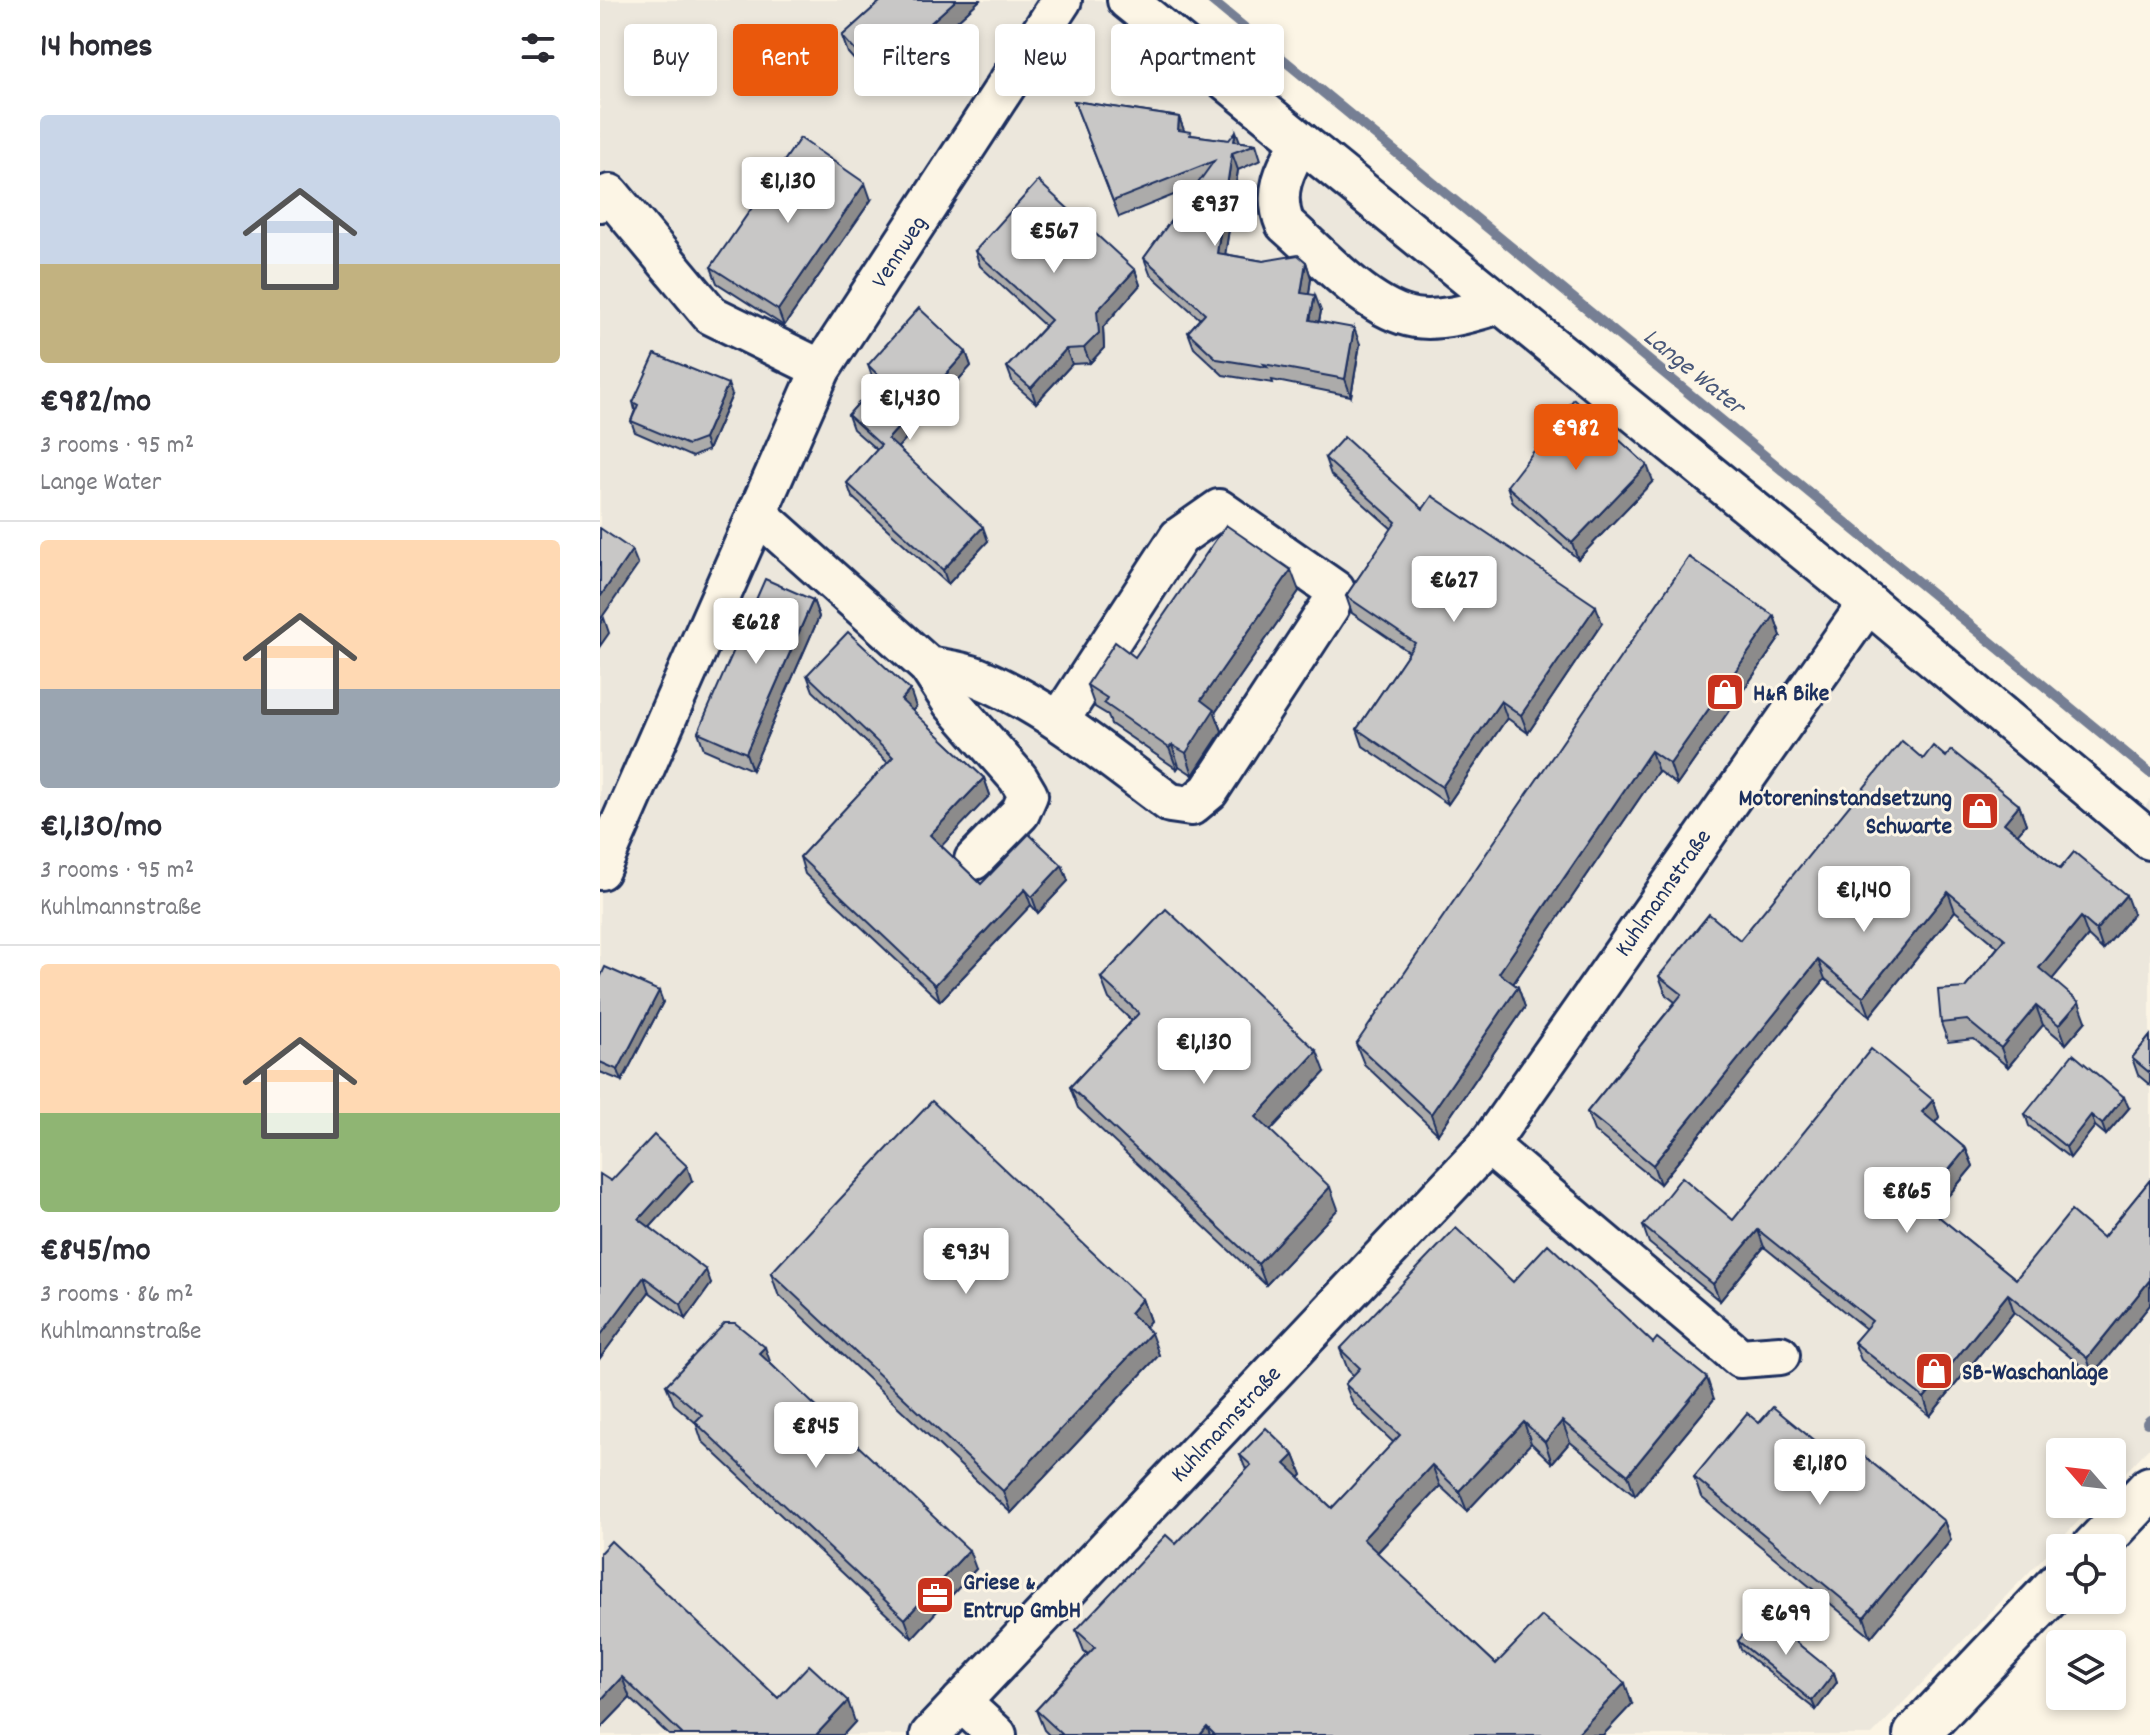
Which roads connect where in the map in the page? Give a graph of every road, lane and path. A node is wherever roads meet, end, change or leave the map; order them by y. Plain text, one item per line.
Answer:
1 (1062, 0) edge
2 (1127, 0) edge
3 (1301, 142) junction
4 (600, 202) edge
5 (1500, 304) junction
6 (821, 369) junction
7 (757, 513) junction
8 (1868, 603) junction
9 (928, 666) junction
10 (1059, 721) junction
11 (2150, 840) edge
12 (974, 860) dead end
13 (600, 870) edge
14 (1488, 1145) junction
15 (1780, 1355) dead end
16 (2150, 1489) edge
17 (2107, 1534) edge
18 (2046, 1598) edge
19 (961, 1702) junction
20 (930, 1735) edge
21 (997, 1735) edge
22 (1916, 1735) edge

1 - 6 street, Vennweg
2 - 3 street
3 - 5 street
3 - 5 street
4 - 6 street
5 - 8 street
6 - 7 street, Vennweg
7 - 9 street
7 - 13 street, Vennweg
8 - 11 street
8 - 14 street, Kuhlmannstraße
9 - 10 street
9 - 12 street
10 - 10 street
14 - 15 street
14 - 19 street, Kuhlmannstraße
16 - 17 main road
18 - 22 main road
19 - 20 street, Kuhlmannstraße
19 - 21 street

